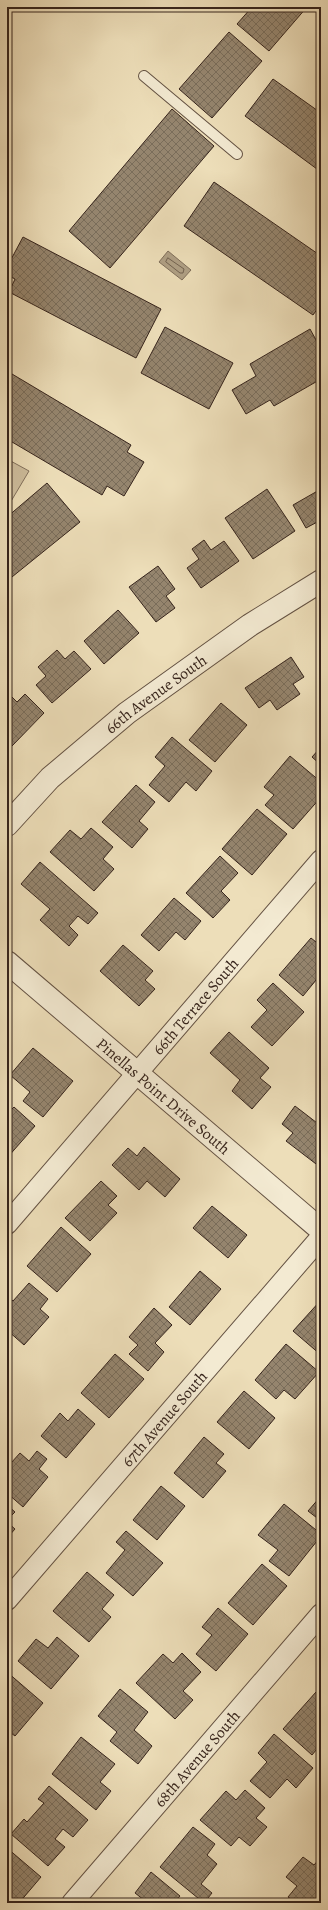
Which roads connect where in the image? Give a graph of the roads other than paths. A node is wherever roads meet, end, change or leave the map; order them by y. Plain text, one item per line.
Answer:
1 (144, 76) dead end
2 (237, 154) dead end
3 (321, 581) edge
4 (7, 825) edge
5 (321, 860) edge
6 (7, 962) edge
7 (138, 1073) junction
8 (7, 1224) edge
9 (321, 1230) edge
10 (321, 1237) edge
11 (7, 1600) edge
12 (321, 1614) edge
13 (72, 1903) edge

1 - 2 lane
3 - 4 street, 66th Avenue South
5 - 7 street, 66th Terrace South
6 - 7 street, Pinellas Point Drive South
7 - 8 street, 66th Terrace South
7 - 9 street, Pinellas Point Drive South
10 - 11 street, 67th Avenue South
12 - 13 street, 68th Avenue South

